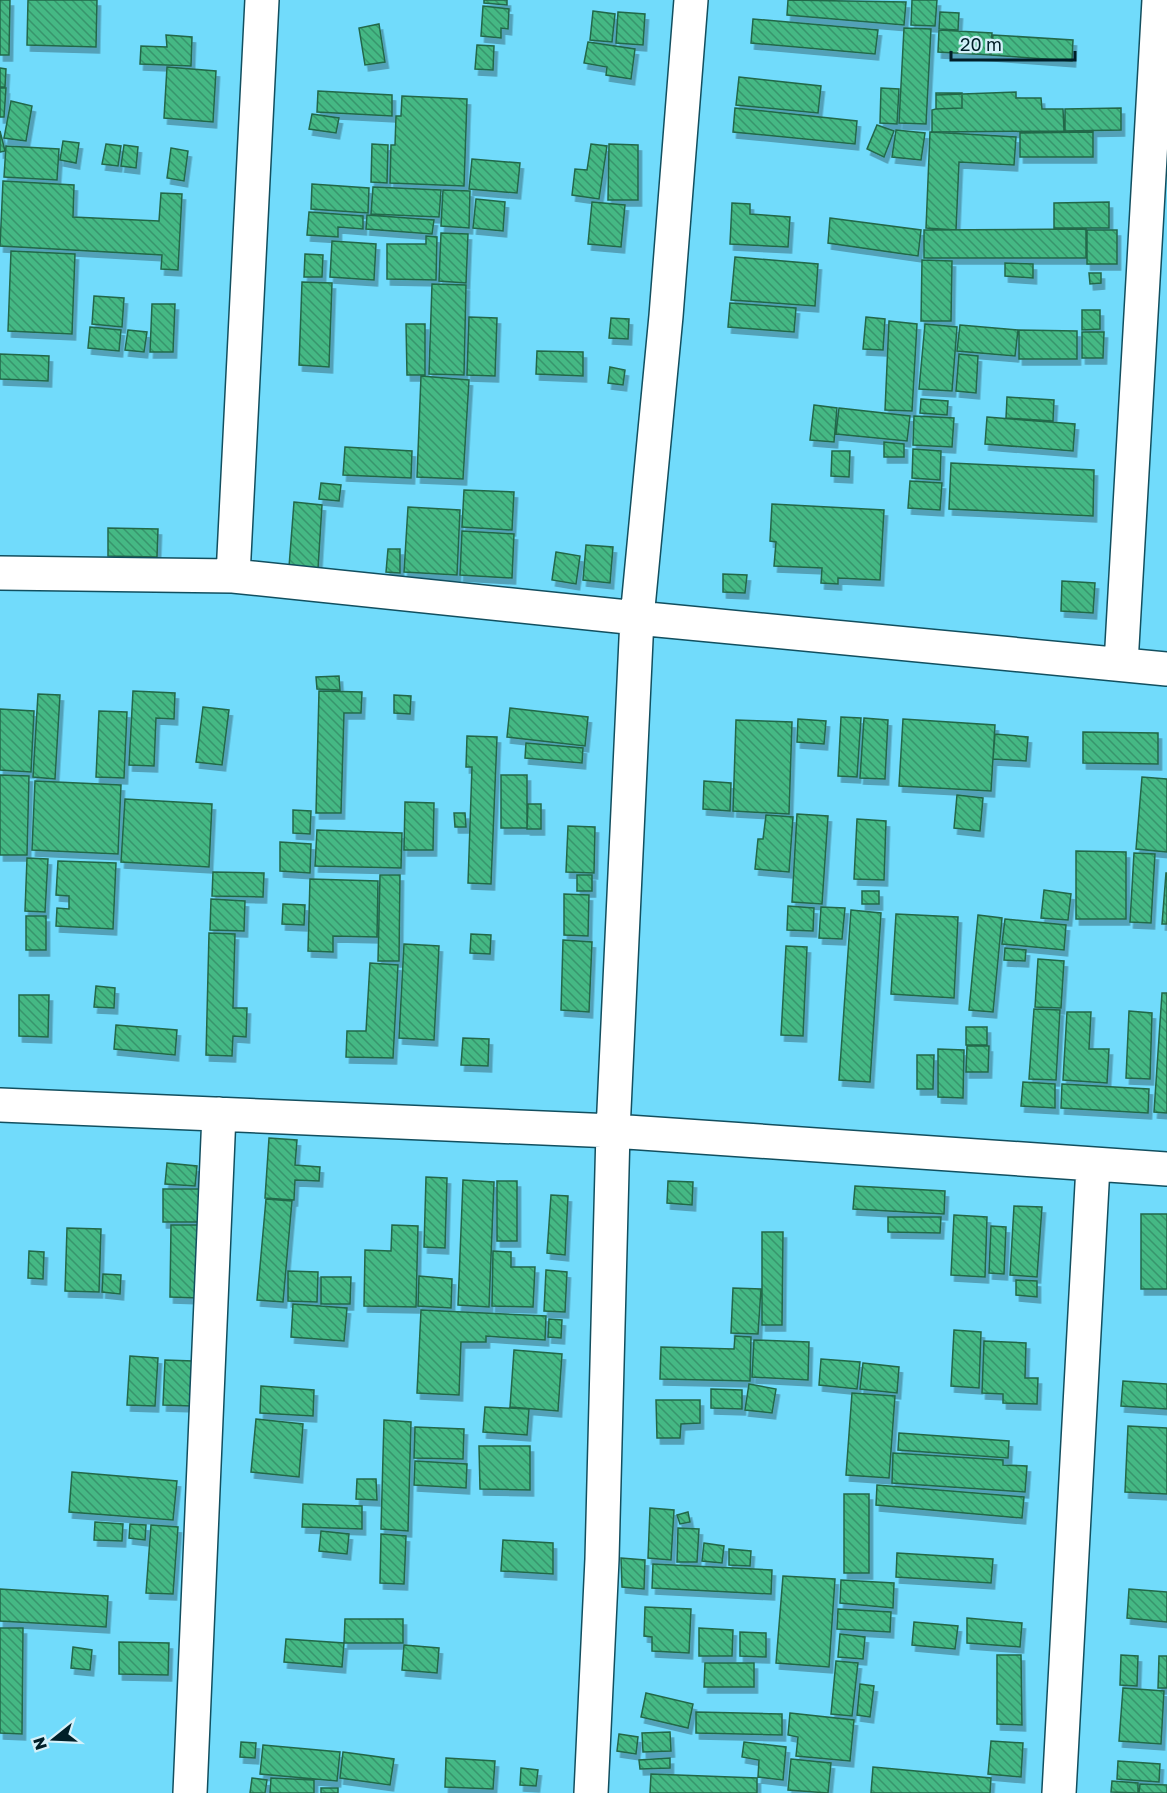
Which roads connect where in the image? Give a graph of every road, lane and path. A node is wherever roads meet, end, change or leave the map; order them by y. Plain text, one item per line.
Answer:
1 (262, 0) edge
2 (691, 0) edge
3 (1159, 0) edge
4 (0, 573) edge
5 (233, 576) junction
6 (637, 618) junction
7 (1121, 664) junction
8 (1167, 669) edge
9 (0, 1105) edge
10 (219, 1114) junction
11 (613, 1131) junction
12 (1093, 1166) junction
13 (1167, 1169) edge
14 (190, 1793) edge
15 (591, 1793) edge
16 (1059, 1793) edge

1 - 5 street
2 - 6 street
3 - 7 street
4 - 5 street
5 - 6 street
6 - 7 street
6 - 11 street
7 - 8 street
9 - 10 street
10 - 11 street
10 - 14 street
11 - 12 street
11 - 15 street
12 - 13 street
12 - 16 street

